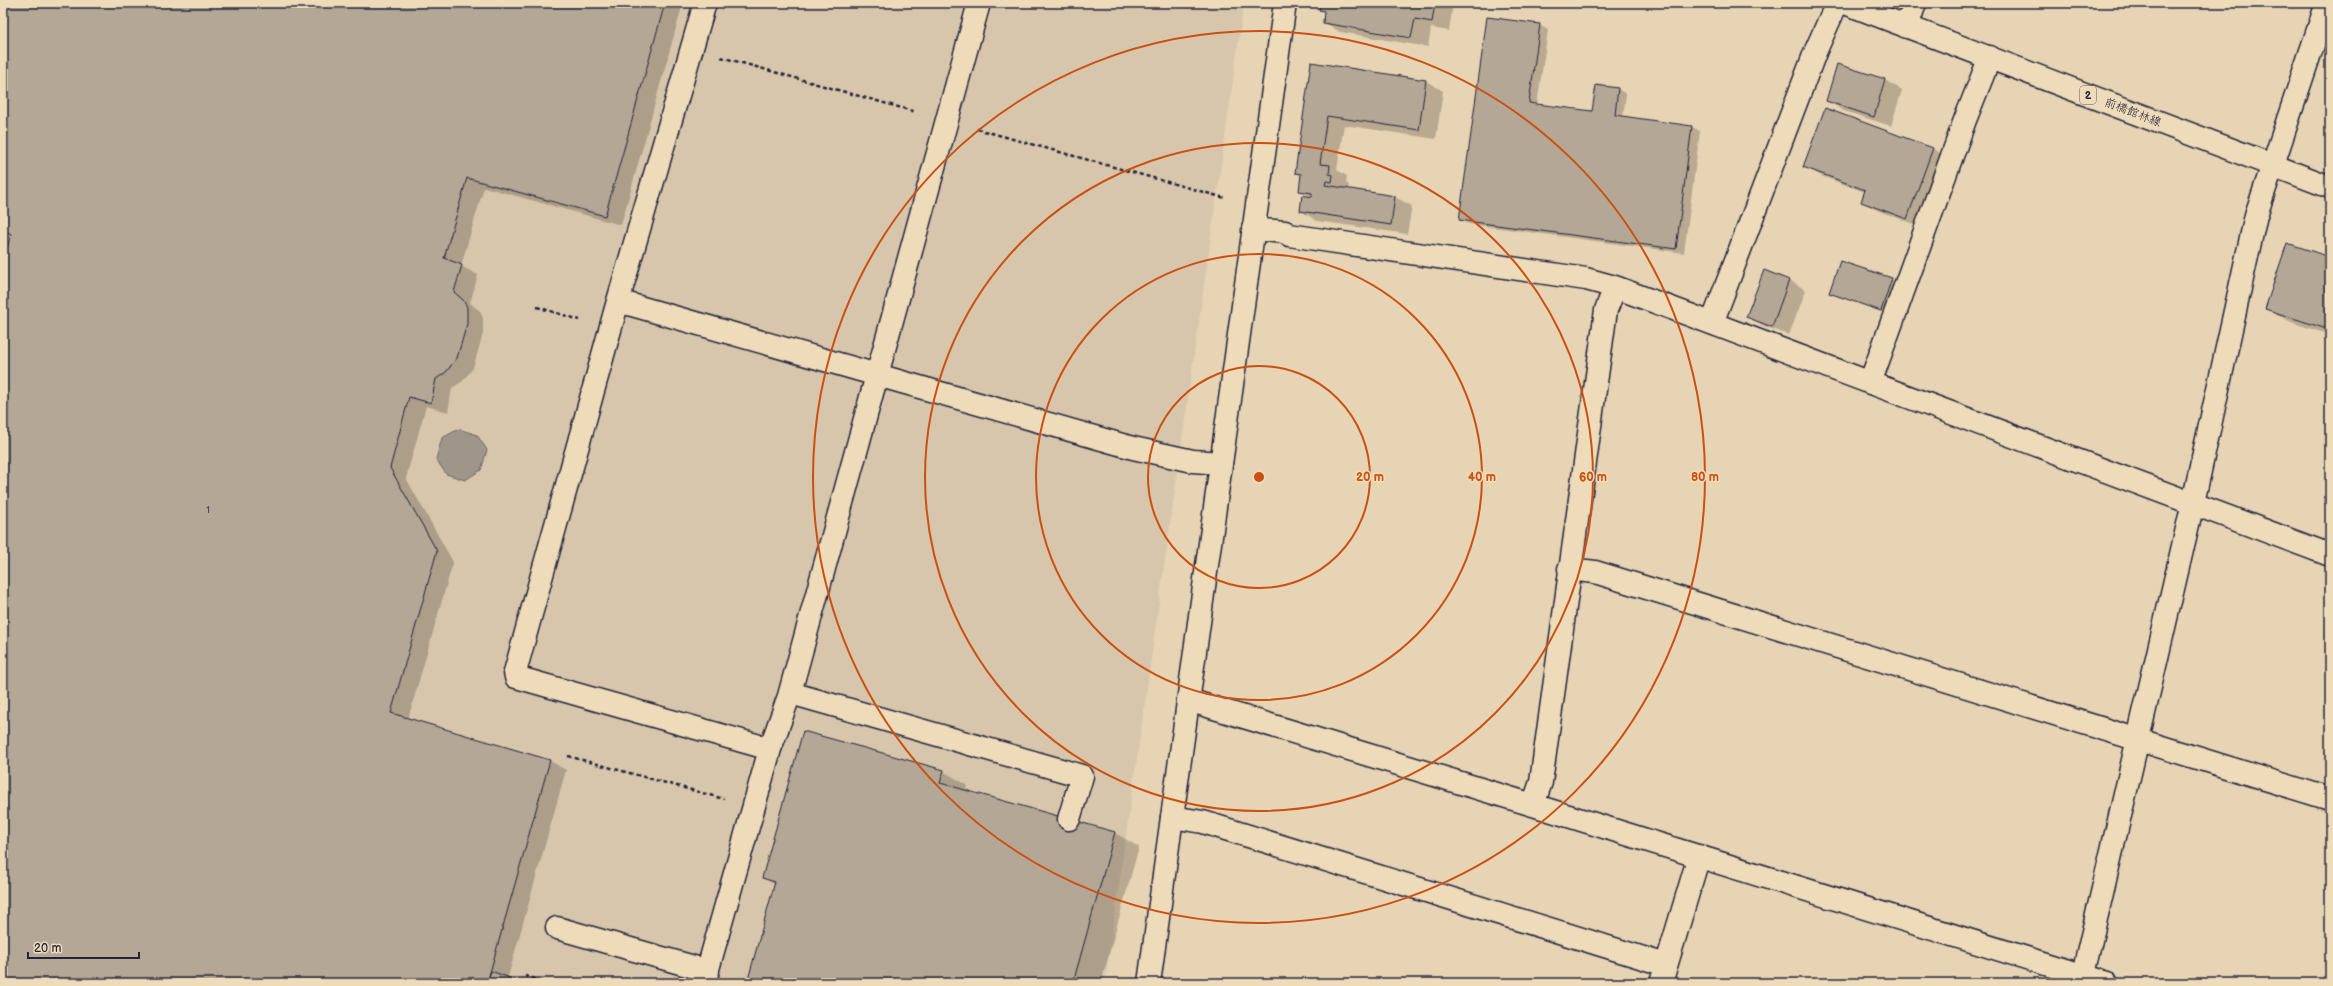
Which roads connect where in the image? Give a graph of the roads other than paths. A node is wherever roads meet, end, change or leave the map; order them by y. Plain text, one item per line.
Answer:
1 (705, 3) edge
2 (979, 3) edge
3 (1285, 3) edge
4 (1837, 3) edge
5 (1845, 3) edge
6 (1915, 3) edge
7 (2327, 3) edge
8 (1907, 27) junction
9 (1990, 58) junction
10 (2272, 164) junction
11 (2330, 187) edge
12 (1253, 230) junction
13 (1614, 287) junction
14 (618, 301) junction
15 (1712, 323) junction
16 (876, 375) junction
17 (1870, 383) junction
18 (1220, 463) junction
19 (2193, 503) junction
20 (2330, 555) edge
21 (1569, 569) junction
22 (789, 696) junction
23 (1188, 700) junction
24 (2138, 738) junction
25 (770, 749) junction
26 (2330, 799) edge
27 (1533, 805) junction
28 (1172, 817) junction
29 (1069, 819) dead end
30 (1699, 856) junction
31 (557, 928) dead end
32 (1663, 974) edge
33 (706, 977) edge
34 (2082, 979) edge
35 (1149, 983) edge
36 (2107, 983) edge

1 - 14 street
2 - 16 street
3 - 12 street
4 - 15 street
5 - 8 street, 前橋館林線 / 2
6 - 8 street
7 - 10 street
8 - 9 street, 前橋館林線 / 2
9 - 10 street, 前橋館林線 / 2
9 - 17 street
10 - 11 street, 前橋館林線 / 2
10 - 19 street
12 - 13 street
12 - 18 street
13 - 15 street
13 - 21 street
14 - 16 street
14 - 25 street
15 - 17 street
16 - 18 street
16 - 22 street
17 - 19 street
18 - 23 street
19 - 20 street
19 - 24 street
21 - 24 street
21 - 27 street
22 - 25 street
22 - 29 street
23 - 27 street
23 - 28 street
24 - 26 street
24 - 34 street
25 - 33 street
27 - 30 street
28 - 32 street
28 - 35 street
30 - 32 street
30 - 34 street
31 - 33 street
34 - 36 street

